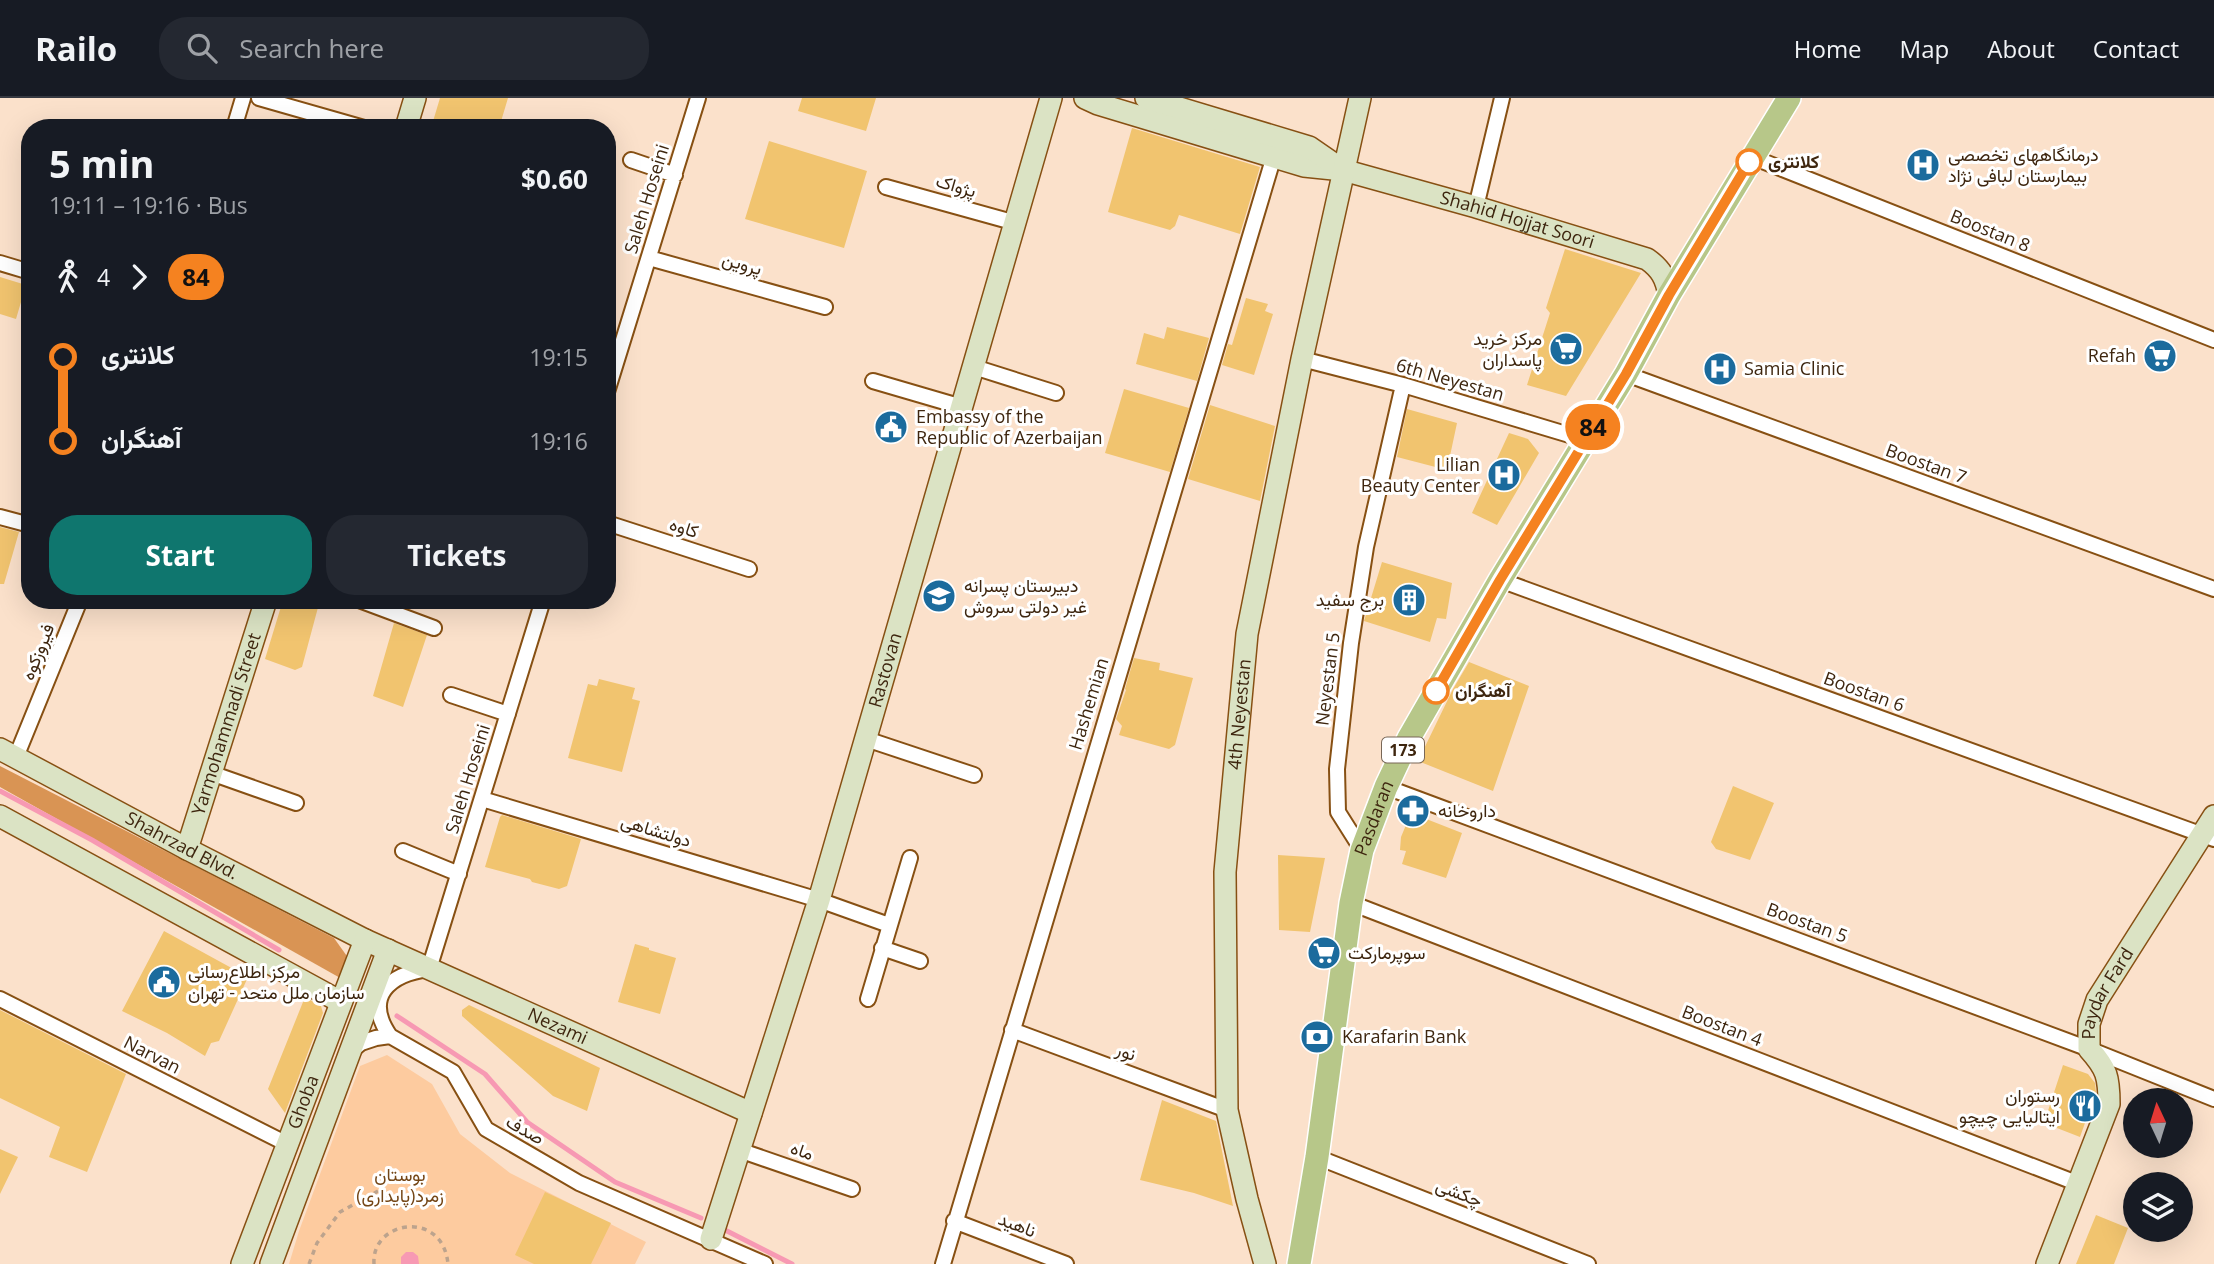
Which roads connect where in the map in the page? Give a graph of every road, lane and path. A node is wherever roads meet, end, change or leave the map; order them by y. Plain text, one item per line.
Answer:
1 (243, 98) edge
2 (259, 98) edge
3 (415, 98) edge
4 (698, 98) edge
5 (1051, 98) edge
6 (1086, 98) edge
7 (1146, 98) edge
8 (1360, 98) edge
9 (1502, 98) edge
10 (1789, 98) edge
11 (237, 119) edge
12 (332, 119) edge
13 (409, 119) edge
14 (1274, 156) junction
15 (1752, 158) junction
16 (631, 160) dead end
17 (1343, 170) junction
18 (674, 175) junction
19 (886, 187) dead end
20 (1476, 207) junction
21 (1016, 223) junction
22 (649, 258) junction
23 (0, 263) edge
24 (21, 269) edge
25 (1669, 295) junction
26 (825, 307) dead end
27 (2214, 340) edge
28 (616, 345) edge
29 (1302, 359) junction
30 (974, 367) junction
31 (1626, 374) junction
32 (873, 381) dead end
33 (1403, 385) junction
34 (1056, 393) dead end
35 (962, 407) junction
36 (1586, 440) junction
37 (0, 517) edge
38 (21, 523) edge
39 (616, 526) edge
40 (749, 569) dead end
41 (1500, 580) junction
42 (2214, 589) edge
43 (76, 609) edge
44 (264, 609) edge
45 (383, 609) edge
46 (540, 609) edge
47 (435, 628) dead end
48 (451, 695) dead end
49 (508, 714) junction
50 (866, 738) junction
51 (8, 753) edge
52 (211, 773) junction
53 (974, 775) dead end
54 (1386, 787) junction
55 (482, 799) junction
56 (296, 803) dead end
57 (0, 816) edge
58 (2214, 816) edge
59 (2208, 837) edge
60 (187, 849) junction
61 (1362, 850) junction
62 (403, 851) dead end
63 (910, 858) dead end
64 (458, 874) junction
65 (819, 900) junction
66 (1351, 903) junction
67 (888, 925) junction
68 (365, 940) junction
69 (882, 948) junction
70 (388, 950) junction
71 (919, 961) dead end
72 (429, 969) junction
73 (0, 999) edge
74 (867, 999) dead end
75 (341, 1002) junction
76 (1012, 1030) junction
77 (390, 1036) junction
78 (2088, 1049) junction
79 (350, 1052) junction
80 (2214, 1099) edge
81 (1227, 1110) junction
82 (751, 1113) junction
83 (287, 1144) junction
84 (739, 1150) junction
85 (1317, 1157) junction
86 (2079, 1184) junction
87 (852, 1189) dead end
88 (378, 1191) dead end
89 (954, 1222) junction
90 (711, 1239) junction
91 (242, 1264) edge
92 (271, 1264) edge
93 (309, 1264) edge
94 (374, 1264) edge
95 (448, 1264) edge
96 (765, 1264) edge
97 (943, 1264) edge
98 (1066, 1264) edge
99 (1265, 1264) edge
100 (1299, 1264) edge
101 (1588, 1264) edge
102 (2047, 1264) edge

1 - 11 street
2 - 12 street
3 - 13 street
4 - 18 street, Saleh Hoseini
5 - 21 street, Rastovan
6 - 14 street, Shahid Hojjat Soori
7 - 17 street, Shahid Hojjat Soori
8 - 17 street, 4th Neyestan
9 - 20 street
10 - 15 main road, Pasdaran / 173
14 - 17 street, Shahid Hojjat Soori
14 - 76 street, Hashemian
15 - 25 main road, Pasdaran / 173
15 - 27 street, Boostan 8
16 - 18 street
17 - 20 street, Shahid Hojjat Soori
17 - 29 street, 4th Neyestan
18 - 22 street, Saleh Hoseini
19 - 21 street, پژواک
20 - 25 street, Shahid Hojjat Soori
21 - 30 street, Rastovan
22 - 26 street, پروین
22 - 28 street, Saleh Hoseini
23 - 24 street
25 - 31 main road, Pasdaran / 173
29 - 33 street, 6th Neyestan
29 - 81 street, 4th Neyestan
30 - 34 street
30 - 35 street, Rastovan
31 - 36 main road, Pasdaran / 173
31 - 42 street, Boostan 7
32 - 35 street
33 - 36 street, 6th Neyestan
33 - 61 street, Neyestan 5
35 - 50 street, Rastovan
36 - 41 main road, Pasdaran / 173
37 - 38 street
39 - 40 street, کاوه
41 - 54 main road, Pasdaran / 173
41 - 59 street, Boostan 6
43 - 51 street, فیروزکوه
44 - 52 street, Yarmohammadi Street
45 - 47 street
46 - 49 street, Saleh Hoseini
48 - 49 street
49 - 55 street, Saleh Hoseini
50 - 53 street
50 - 65 street, Rastovan
51 - 60 street, Shahrzad Blvd.
52 - 56 street
52 - 60 street, Yarmohammadi Street
54 - 61 main road, Pasdaran / 173
54 - 78 street, Boostan 5
55 - 64 street, Saleh Hoseini
55 - 65 street, دولتشاهی
57 - 75 street
58 - 59 street, Paydar Fard
59 - 78 street, Paydar Fard
60 - 68 street, Shahrzad Blvd.
61 - 66 main road, Pasdaran / 173
62 - 64 street
63 - 67 street
64 - 72 street, Saleh Hoseini
65 - 67 street, دولتشاهی
65 - 82 street, Rastovan
66 - 85 main road, Pasdaran / 173
66 - 86 street, Boostan 4
67 - 69 street
68 - 70 street, Nezami
68 - 75 street, Ghoba
69 - 71 street
69 - 74 street
70 - 72 street, Nezami
70 - 79 street, Ghoba
72 - 77 street
72 - 82 street, Nezami
73 - 83 street, Narvan
75 - 83 street, Ghoba
76 - 81 street, نور
76 - 89 street, Hashemian
77 - 79 street
77 - 90 street, صدف
78 - 80 street, Boostan 5
78 - 86 street, Paydar Fard
79 - 92 street, Ghoba
81 - 99 street, 4th Neyestan
82 - 84 street, Rastovan
83 - 91 street, Ghoba
84 - 87 street, ماه
84 - 90 street, Rastovan
85 - 100 main road, Pasdaran / 173
85 - 101 street, چکشی
86 - 102 street, Paydar Fard
88 - 93 path
89 - 97 street, Hashemian
89 - 98 street, ناهید
90 - 96 street, صدف
94 - 95 path

